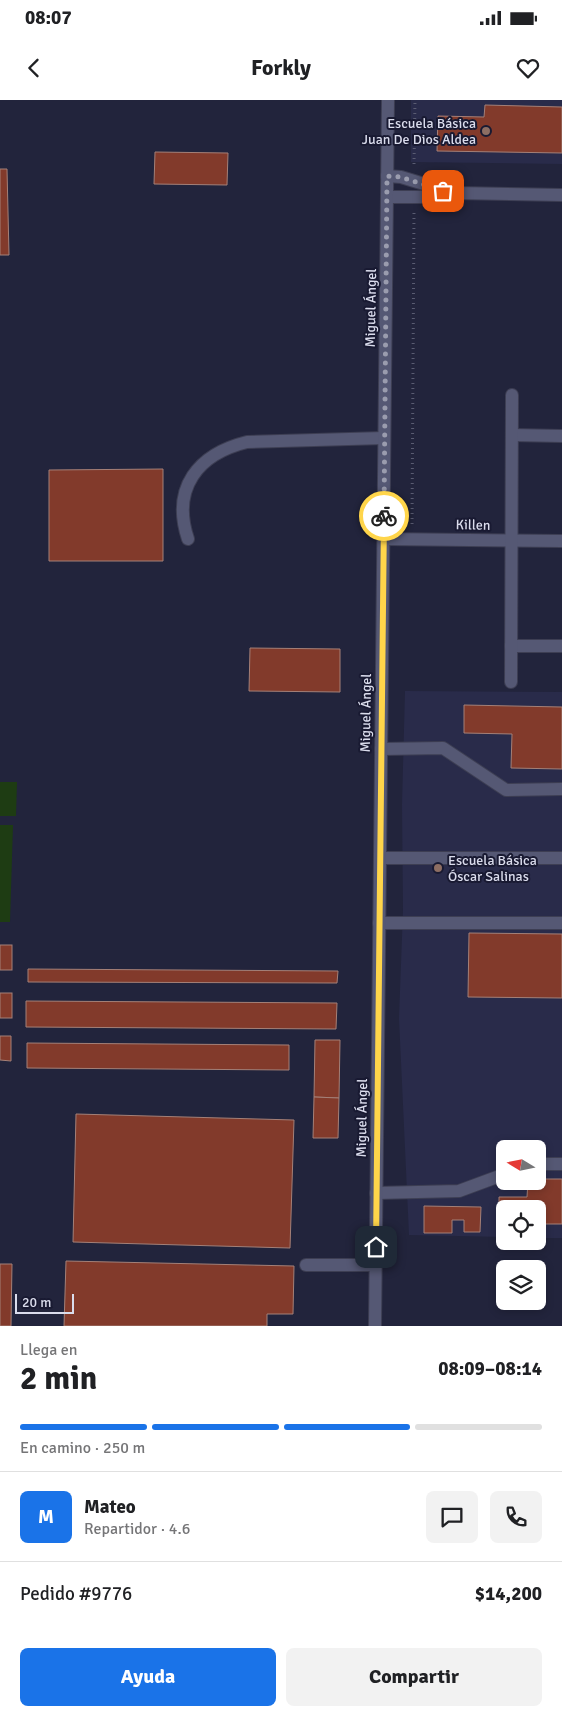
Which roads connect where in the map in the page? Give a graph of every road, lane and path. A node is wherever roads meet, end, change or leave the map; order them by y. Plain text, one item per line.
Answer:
1 (388, 100) edge
2 (415, 100) edge
3 (387, 176) junction
4 (414, 181) junction
5 (456, 193) junction
6 (562, 195) edge
7 (414, 197) junction
8 (387, 198) junction
9 (512, 395) dead end
10 (512, 435) junction
11 (562, 436) edge
12 (384, 438) junction
13 (188, 539) dead end
14 (384, 539) junction
15 (412, 539) junction
16 (512, 540) junction
17 (562, 541) edge
18 (511, 646) junction
19 (562, 646) edge
20 (510, 682) dead end
21 (381, 749) junction
22 (562, 789) edge
23 (380, 858) junction
24 (562, 858) edge
25 (379, 923) junction
26 (562, 923) edge
27 (546, 1164) edge
28 (562, 1164) edge
29 (496, 1177) edge
30 (376, 1193) junction
31 (306, 1265) dead end
32 (376, 1265) junction
33 (375, 1326) edge

1 - 3 street, Miguel Ángel
2 - 4 path
3 - 4 street
3 - 8 street, Miguel Ángel
4 - 5 street
5 - 6 street
5 - 7 street
7 - 8 street
7 - 15 path
8 - 12 street, Miguel Ángel
9 - 10 street
10 - 11 street
10 - 16 street
12 - 13 street
12 - 14 street, Miguel Ángel
14 - 15 street, Killen
14 - 21 street, Miguel Ángel
15 - 16 street, Killen
16 - 17 street, Killen
16 - 18 street
18 - 19 street
18 - 20 street
21 - 22 street
21 - 23 street, Miguel Ángel
23 - 24 street
23 - 25 street, Miguel Ángel
25 - 26 street
25 - 30 street, Miguel Ángel
27 - 28 street
29 - 30 street
30 - 32 street, Miguel Ángel
31 - 32 street
32 - 33 street, Miguel Ángel

